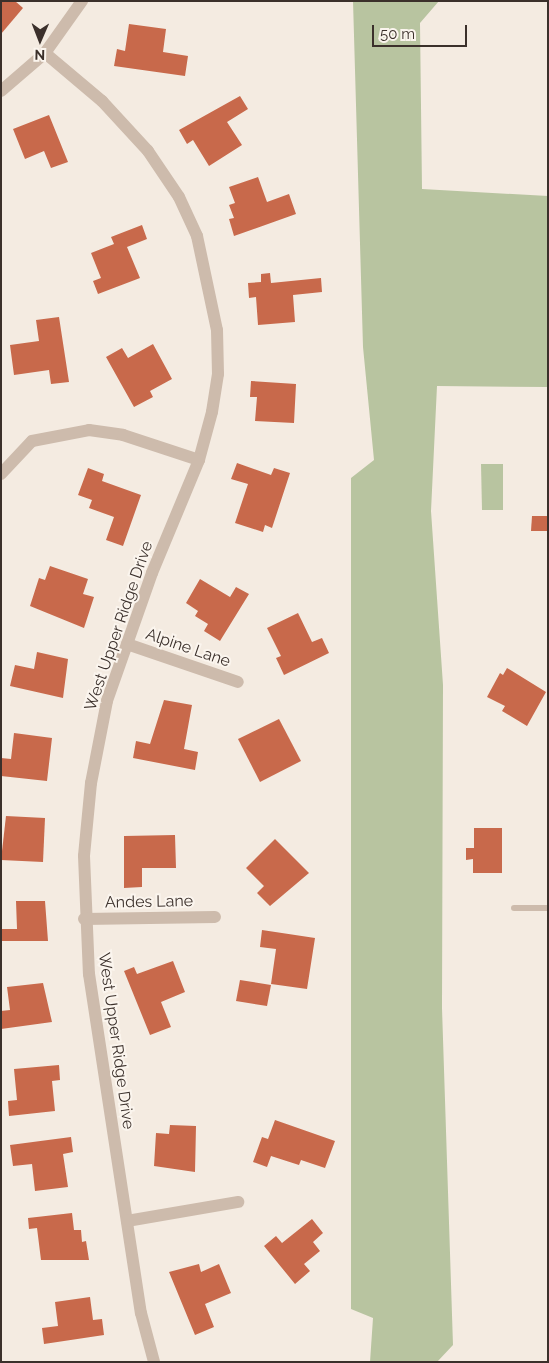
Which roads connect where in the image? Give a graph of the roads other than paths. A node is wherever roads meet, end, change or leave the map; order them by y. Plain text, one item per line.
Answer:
1 (82, 1) edge
2 (45, 53) junction
3 (1, 91) edge
4 (199, 460) junction
5 (1, 474) edge
6 (127, 644) junction
7 (238, 682) dead end
8 (514, 908) dead end
9 (548, 908) edge
10 (215, 917) dead end
11 (84, 919) junction
12 (238, 1202) dead end
13 (127, 1220) junction
14 (154, 1362) edge

1 - 2 street
2 - 3 street
2 - 4 street, West Upper Ridge Drive
4 - 5 street
4 - 6 street, West Upper Ridge Drive
6 - 7 street, Alpine Lane
6 - 11 street, West Upper Ridge Drive
8 - 9 lane
10 - 11 street, Andes Lane
11 - 13 street, West Upper Ridge Drive
12 - 13 street
13 - 14 street, West Upper Ridge Drive

